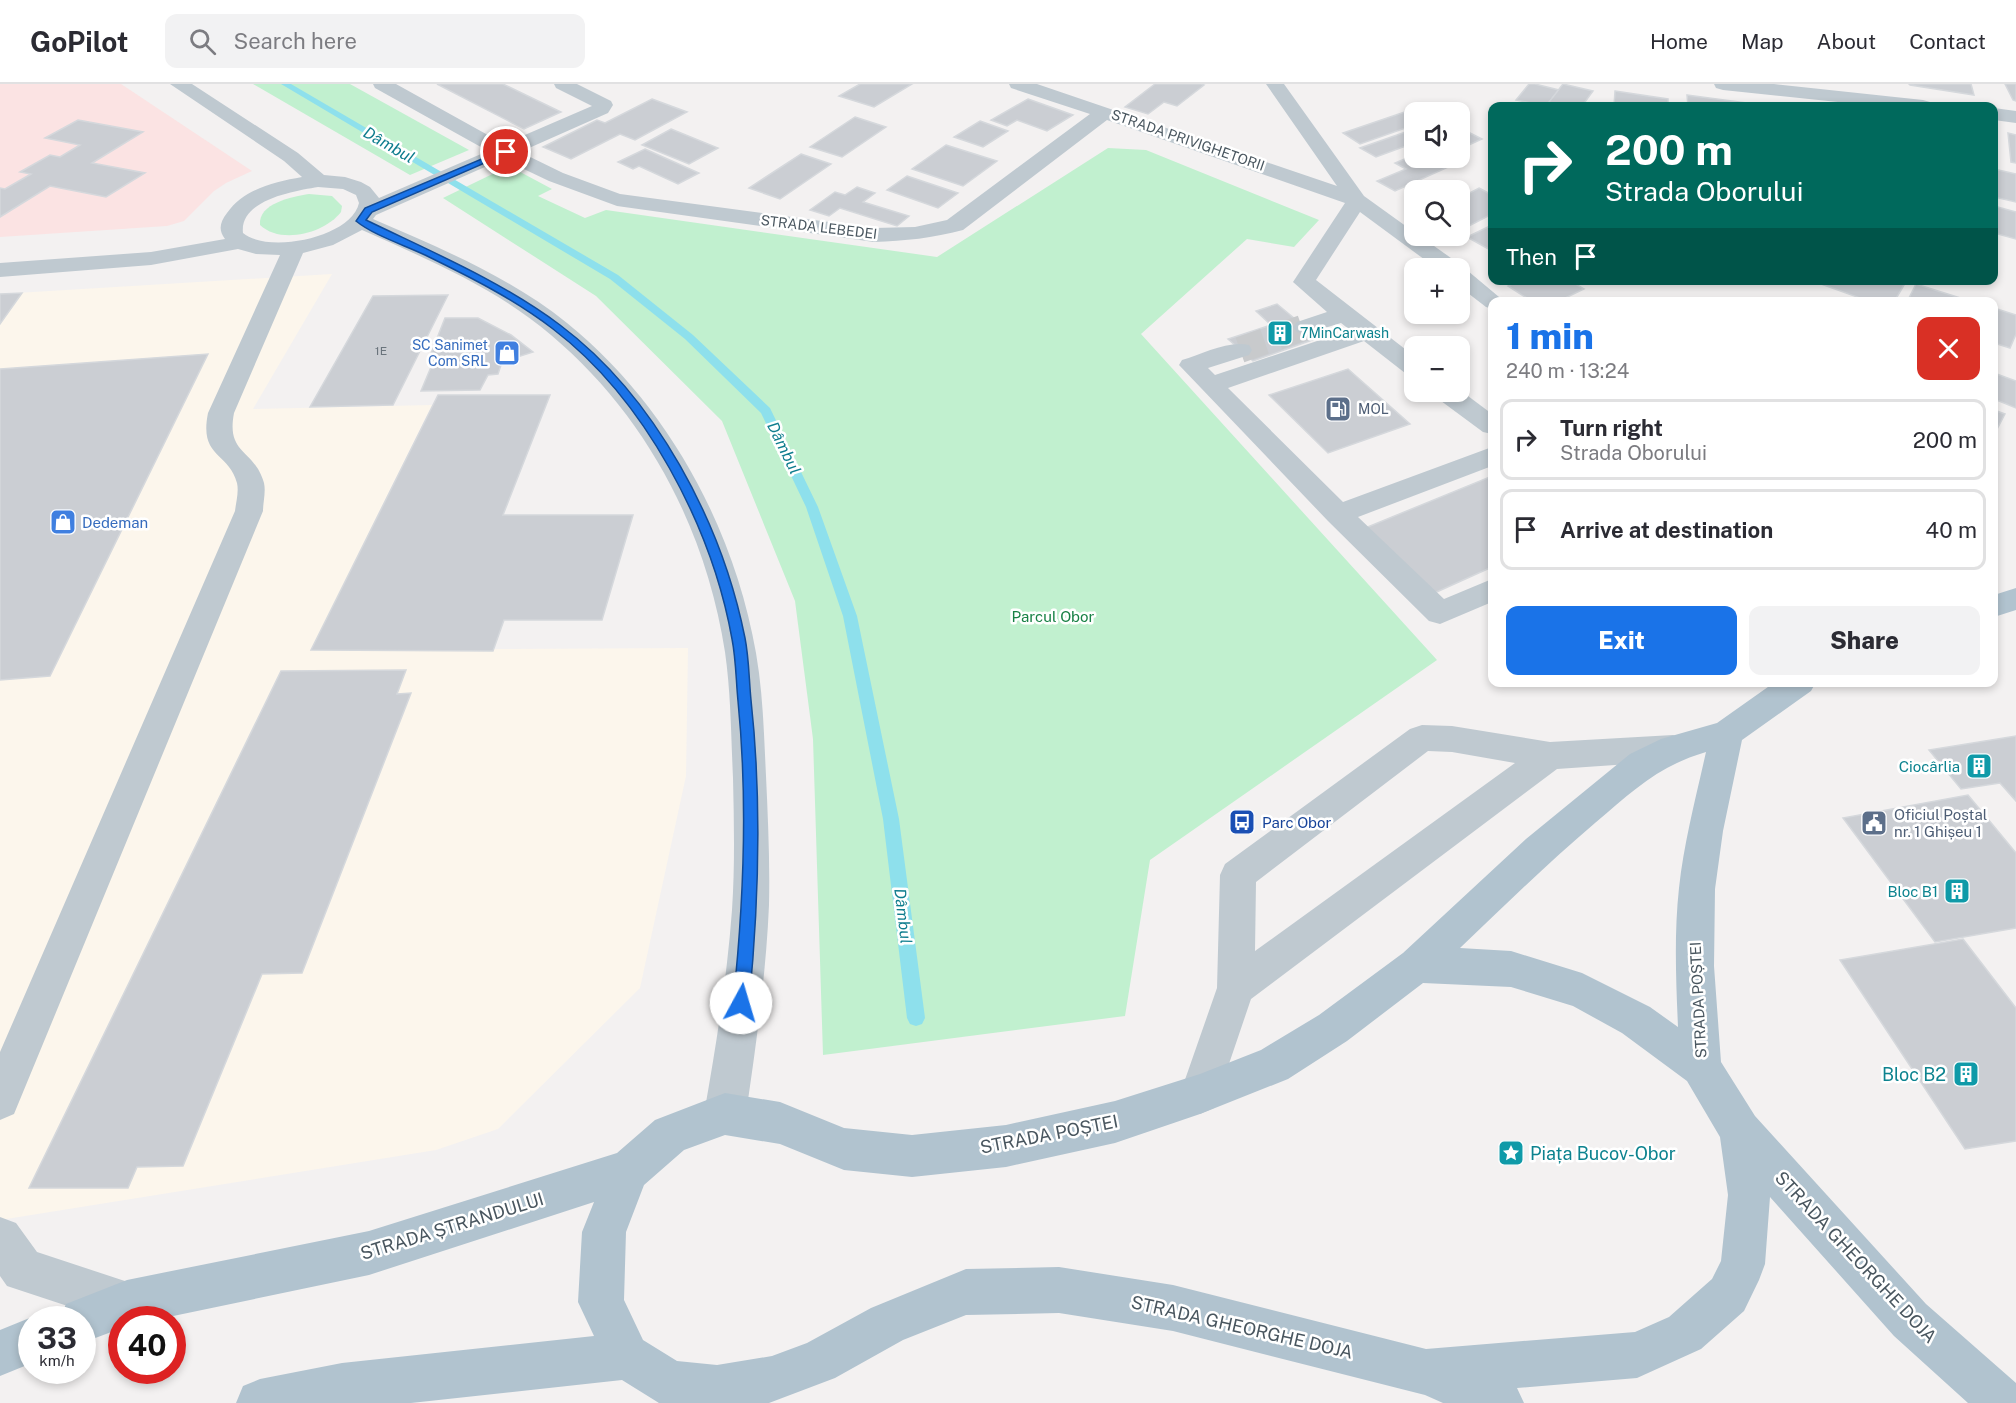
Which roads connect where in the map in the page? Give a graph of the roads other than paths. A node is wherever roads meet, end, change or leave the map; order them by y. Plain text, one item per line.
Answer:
1 (178, 84) edge
2 (382, 84) edge
3 (563, 84) edge
4 (1018, 84) edge
5 (1275, 84) edge
6 (1723, 84) edge
7 (1779, 99) edge
8 (1841, 102) edge
9 (1105, 112) junction
10 (1998, 115) edge
11 (2016, 117) edge
12 (499, 155) junction
13 (291, 157) junction
14 (318, 181) junction
15 (271, 191) junction
16 (1358, 200) junction
17 (238, 212) junction
18 (364, 216) junction
19 (327, 240) junction
20 (405, 241) junction
21 (241, 242) junction
22 (294, 248) junction
23 (1436, 258) edge
24 (119, 262) junction
25 (0, 270) edge
26 (1470, 284) edge
27 (1488, 297) edge
28 (1344, 314) junction
29 (1305, 327) tunnel mouth
30 (1366, 332) junction
31 (1240, 350) tunnel mouth
32 (1404, 360) edge
33 (1211, 385) junction
34 (1460, 402) edge
35 (1488, 423) edge
36 (1488, 458) edge
37 (1338, 514) junction
38 (1488, 592) edge
39 (2016, 599) edge
40 (1998, 605) edge
41 (1793, 687) edge
42 (1727, 733) junction
43 (1673, 748) junction
44 (1550, 756) junction
45 (1416, 965) junction
46 (1236, 988) junction
47 (1701, 1067) junction
48 (1200, 1094) junction
49 (0, 1100) edge
50 (725, 1114) junction
51 (1740, 1131) junction
52 (629, 1170) junction
53 (0, 1239) edge
54 (127, 1303) junction
55 (96, 1315) edge
56 (18, 1346) edge
57 (0, 1353) edge
58 (627, 1356) junction
59 (1425, 1372) junction
60 (718, 1396) edge
61 (260, 1403) edge
62 (1500, 1403) edge
63 (2003, 1403) edge

1 - 13 street
2 - 12 street, STRADA LEBEDEI
3 - 12 street
4 - 9 street, STRADA PRIVIGHETORII
5 - 16 street
6 - 7 street
7 - 8 street
9 - 12 street, STRADA LEBEDEI
9 - 16 street, STRADA PRIVIGHETORII
10 - 11 street
12 - 18 street
13 - 14 street
13 - 15 street
14 - 15 street
14 - 18 street
15 - 17 street
16 - 23 street
16 - 28 street
17 - 21 street
17 - 24 street
18 - 19 street
18 - 20 street
19 - 20 street
19 - 22 street
20 - 50 street
21 - 22 street
21 - 24 street
22 - 49 street
24 - 25 street
26 - 27 street
28 - 29 street
28 - 30 street
30 - 32 street
30 - 33 street
31 - 33 street
33 - 37 street
34 - 35 street
36 - 37 street
37 - 38 street
39 - 40 main road
41 - 42 main road, STRADA POȘTEI
42 - 43 main road, STRADA POȘTEI
42 - 47 main road, STRADA POȘTEI
43 - 44 street
43 - 45 main road, STRADA POȘTEI
44 - 46 street
44 - 46 street
45 - 47 main road, STRADA POȘTEI
45 - 48 main road, STRADA POȘTEI
46 - 48 street
47 - 51 main road, STRADA GHEORGHE DOJA
48 - 50 main road, STRADA POȘTEI
50 - 52 main road
51 - 59 main road, STRADA GHEORGHE DOJA
51 - 63 main road, STRADA GHEORGHE DOJA
52 - 54 main road, STRADA ȘTRANDULUI
52 - 58 main road
53 - 54 street
54 - 55 main road, STRADA ȘTRANDULUI
56 - 57 main road
58 - 60 main road
58 - 61 main road
59 - 60 main road, STRADA GHEORGHE DOJA
59 - 62 main road, STRADA GHEORGHE DOJA

